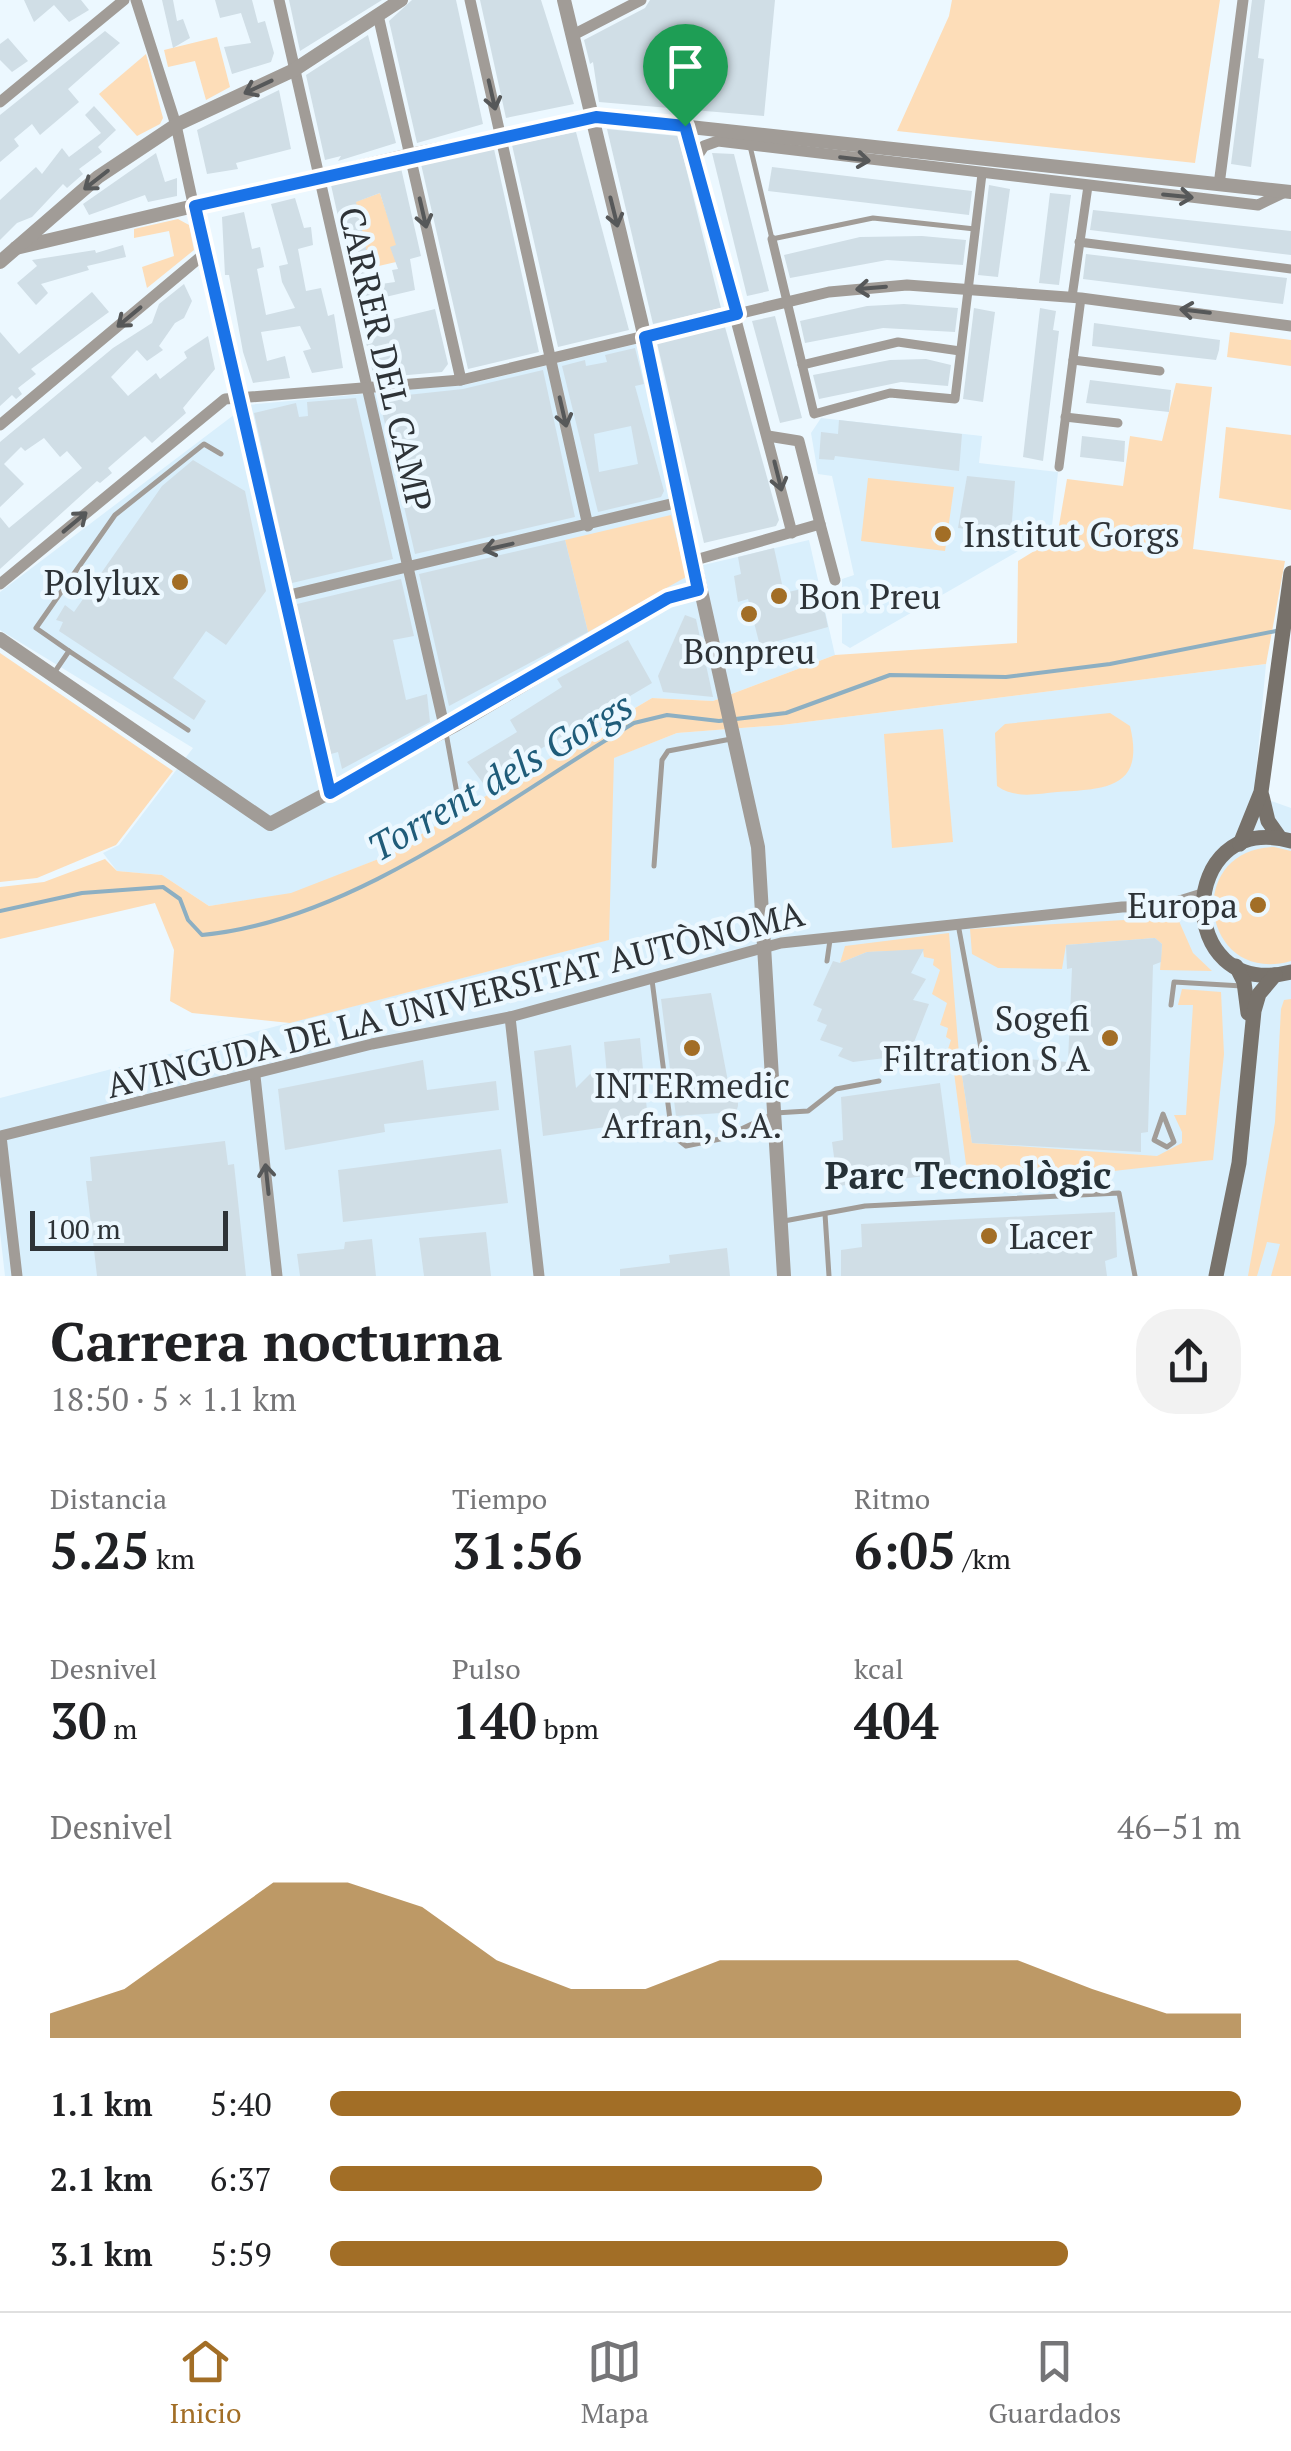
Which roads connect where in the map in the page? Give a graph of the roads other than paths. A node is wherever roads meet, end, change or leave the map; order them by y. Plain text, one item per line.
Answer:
1 (124, 0) edge
2 (136, 0) edge
3 (279, 0) edge
4 (401, 0) edge
5 (470, 0) edge
6 (564, 0) edge
7 (641, 0) edge
8 (1243, 0) edge
9 (378, 15) junction
10 (573, 35) junction
11 (294, 70) junction
12 (0, 102) edge
13 (591, 118) junction
14 (176, 124) junction
15 (685, 126) junction
16 (501, 136) junction
17 (750, 145) junction
18 (410, 155) junction
19 (696, 158) junction
20 (982, 174) junction
21 (318, 177) junction
22 (1219, 184) junction
23 (1088, 186) junction
24 (1288, 192) edge
25 (195, 206) junction
26 (50, 218) junction
27 (975, 229) junction
28 (60, 238) junction
29 (772, 239) junction
30 (1080, 242) junction
31 (16, 248) junction
32 (204, 254) junction
33 (0, 262) edge
34 (1291, 269) edge
35 (968, 291) junction
36 (1076, 297) junction
37 (786, 302) junction
38 (737, 314) junction
39 (1291, 326) edge
40 (645, 337) junction
41 (960, 351) junction
42 (551, 359) junction
43 (1072, 360) junction
44 (802, 365) junction
45 (1160, 371) dead end
46 (461, 380) junction
47 (367, 389) junction
48 (240, 398) junction
49 (1065, 417) junction
50 (1118, 423) dead end
51 (0, 425) edge
52 (768, 436) junction
53 (221, 454) dead end
54 (1058, 467) dead end
55 (679, 502) junction
56 (820, 524) junction
57 (588, 526) junction
58 (792, 533) junction
59 (692, 561) junction
60 (407, 569) junction
61 (1291, 573) edge
62 (834, 580) dead end
63 (0, 584) edge
64 (694, 591) junction
65 (285, 596) junction
66 (0, 639) edge
67 (69, 651) junction
68 (52, 676) junction
69 (188, 730) dead end
70 (445, 730) junction
71 (733, 733) junction
72 (1261, 792) junction
73 (330, 793) junction
74 (458, 799) dead end
75 (1286, 840) edge
76 (1240, 844) junction
77 (654, 866) dead end
78 (1202, 894) junction
79 (1162, 906) junction
80 (1202, 915) junction
81 (958, 922) junction
82 (831, 937) junction
83 (766, 947) junction
84 (827, 961) dead end
85 (1236, 966) junction
86 (1283, 973) edge
87 (651, 977) junction
88 (1245, 987) junction
89 (1171, 1004) dead end
90 (510, 1017) junction
91 (1250, 1032) junction
92 (981, 1048) dead end
93 (255, 1076) junction
94 (879, 1081) dead end
95 (775, 1113) junction
96 (1163, 1114) joint
97 (2, 1136) edge
98 (826, 1214) junction
99 (782, 1222) junction
100 (17, 1276) edge
101 (278, 1276) edge
102 (539, 1276) edge
103 (784, 1276) edge
104 (829, 1276) edge
105 (1135, 1276) edge
106 (1216, 1276) edge

1 - 12 street
2 - 14 street
3 - 11 street, CARRER DEL CAMP
4 - 9 street
5 -> 16 street
6 - 10 street
7 - 10 street
8 - 22 street
9 - 11 street
9 - 18 street
10 - 13 street
11 -> 14 street
11 - 21 street, CARRER DEL CAMP
13 - 15 street
13 - 16 street
13 -> 40 street
14 - 25 street
14 -> 26 street
15 - 19 street
15 - 22 street
16 - 18 street
16 - 42 street
17 - 19 street
17 -> 20 street
17 - 29 lane
18 - 21 street
18 -> 46 street
19 - 38 street
20 - 23 street
20 - 27 street
21 - 25 street
21 - 47 street, CARRER DEL CAMP
22 - 24 street
23 -> 24 street
23 - 30 street
25 - 28 street
25 - 32 street
26 - 28 street
26 - 31 street
27 - 29 lane
27 - 35 street
28 - 31 street
29 - 37 street
30 - 34 street
30 - 36 street
31 - 33 street
32 - 48 street
32 -> 51 street
35 - 36 street
35 -> 37 street
35 - 41 street
39 -> 36 street
36 - 43 street
37 - 38 street
37 - 44 street
38 - 40 street
38 - 52 street
40 - 42 street
40 - 55 street
41 - 44 street
41 - 44 street
42 - 46 street
42 -> 57 street
43 - 45 street
43 - 49 street
46 - 47 street
47 - 48 street
47 - 60 street, CARRER DEL CAMP
63 -> 48 street
48 - 65 street
49 - 50 street
49 - 54 street
52 - 56 street
52 -> 58 street
53 - 67 lane
55 - 57 street
55 - 59 street
56 - 58 street
56 - 62 street
57 -> 60 street
58 - 59 street
59 - 64 street
60 - 65 street
60 - 70 street, CARRER DEL CAMP
61 - 72 main road
64 - 70 street
64 - 71 street
65 - 73 street
66 - 68 street
67 - 68 lane
67 - 69 lane
68 - 73 street
70 - 73 street
70 - 74 lane
71 - 77 lane
71 - 83 street
72 - 75 main road
72 - 76 main road
75 - 76 main road
76 - 78 main road
78 - 79 street, AVINGUDA DE LA UNIVERSITAT AUTÒNOMA
78 - 80 main road
79 - 80 street, AVINGUDA DE LA UNIVERSITAT AUTÒNOMA
79 - 81 street, AVINGUDA DE LA UNIVERSITAT AUTÒNOMA
80 - 85 main road
81 - 82 street, AVINGUDA DE LA UNIVERSITAT AUTÒNOMA
81 - 92 lane
82 - 83 street, AVINGUDA DE LA UNIVERSITAT AUTÒNOMA
82 - 84 lane
83 - 87 street, AVINGUDA DE LA UNIVERSITAT AUTÒNOMA
83 - 95 street
85 - 86 main road
85 - 88 main road
86 - 91 main road
87 - 90 street, AVINGUDA DE LA UNIVERSITAT AUTÒNOMA
87 - 95 lane
88 - 89 lane
88 - 91 main road
90 - 93 street, AVINGUDA DE LA UNIVERSITAT AUTÒNOMA
90 - 102 street
91 - 106 main road
93 - 97 street, AVINGUDA DE LA UNIVERSITAT AUTÒNOMA
101 -> 93 street
94 - 95 lane
95 - 99 street
96 - 96 lane
97 - 100 street
98 - 99 lane
98 - 104 lane
98 - 105 lane
99 - 103 street

